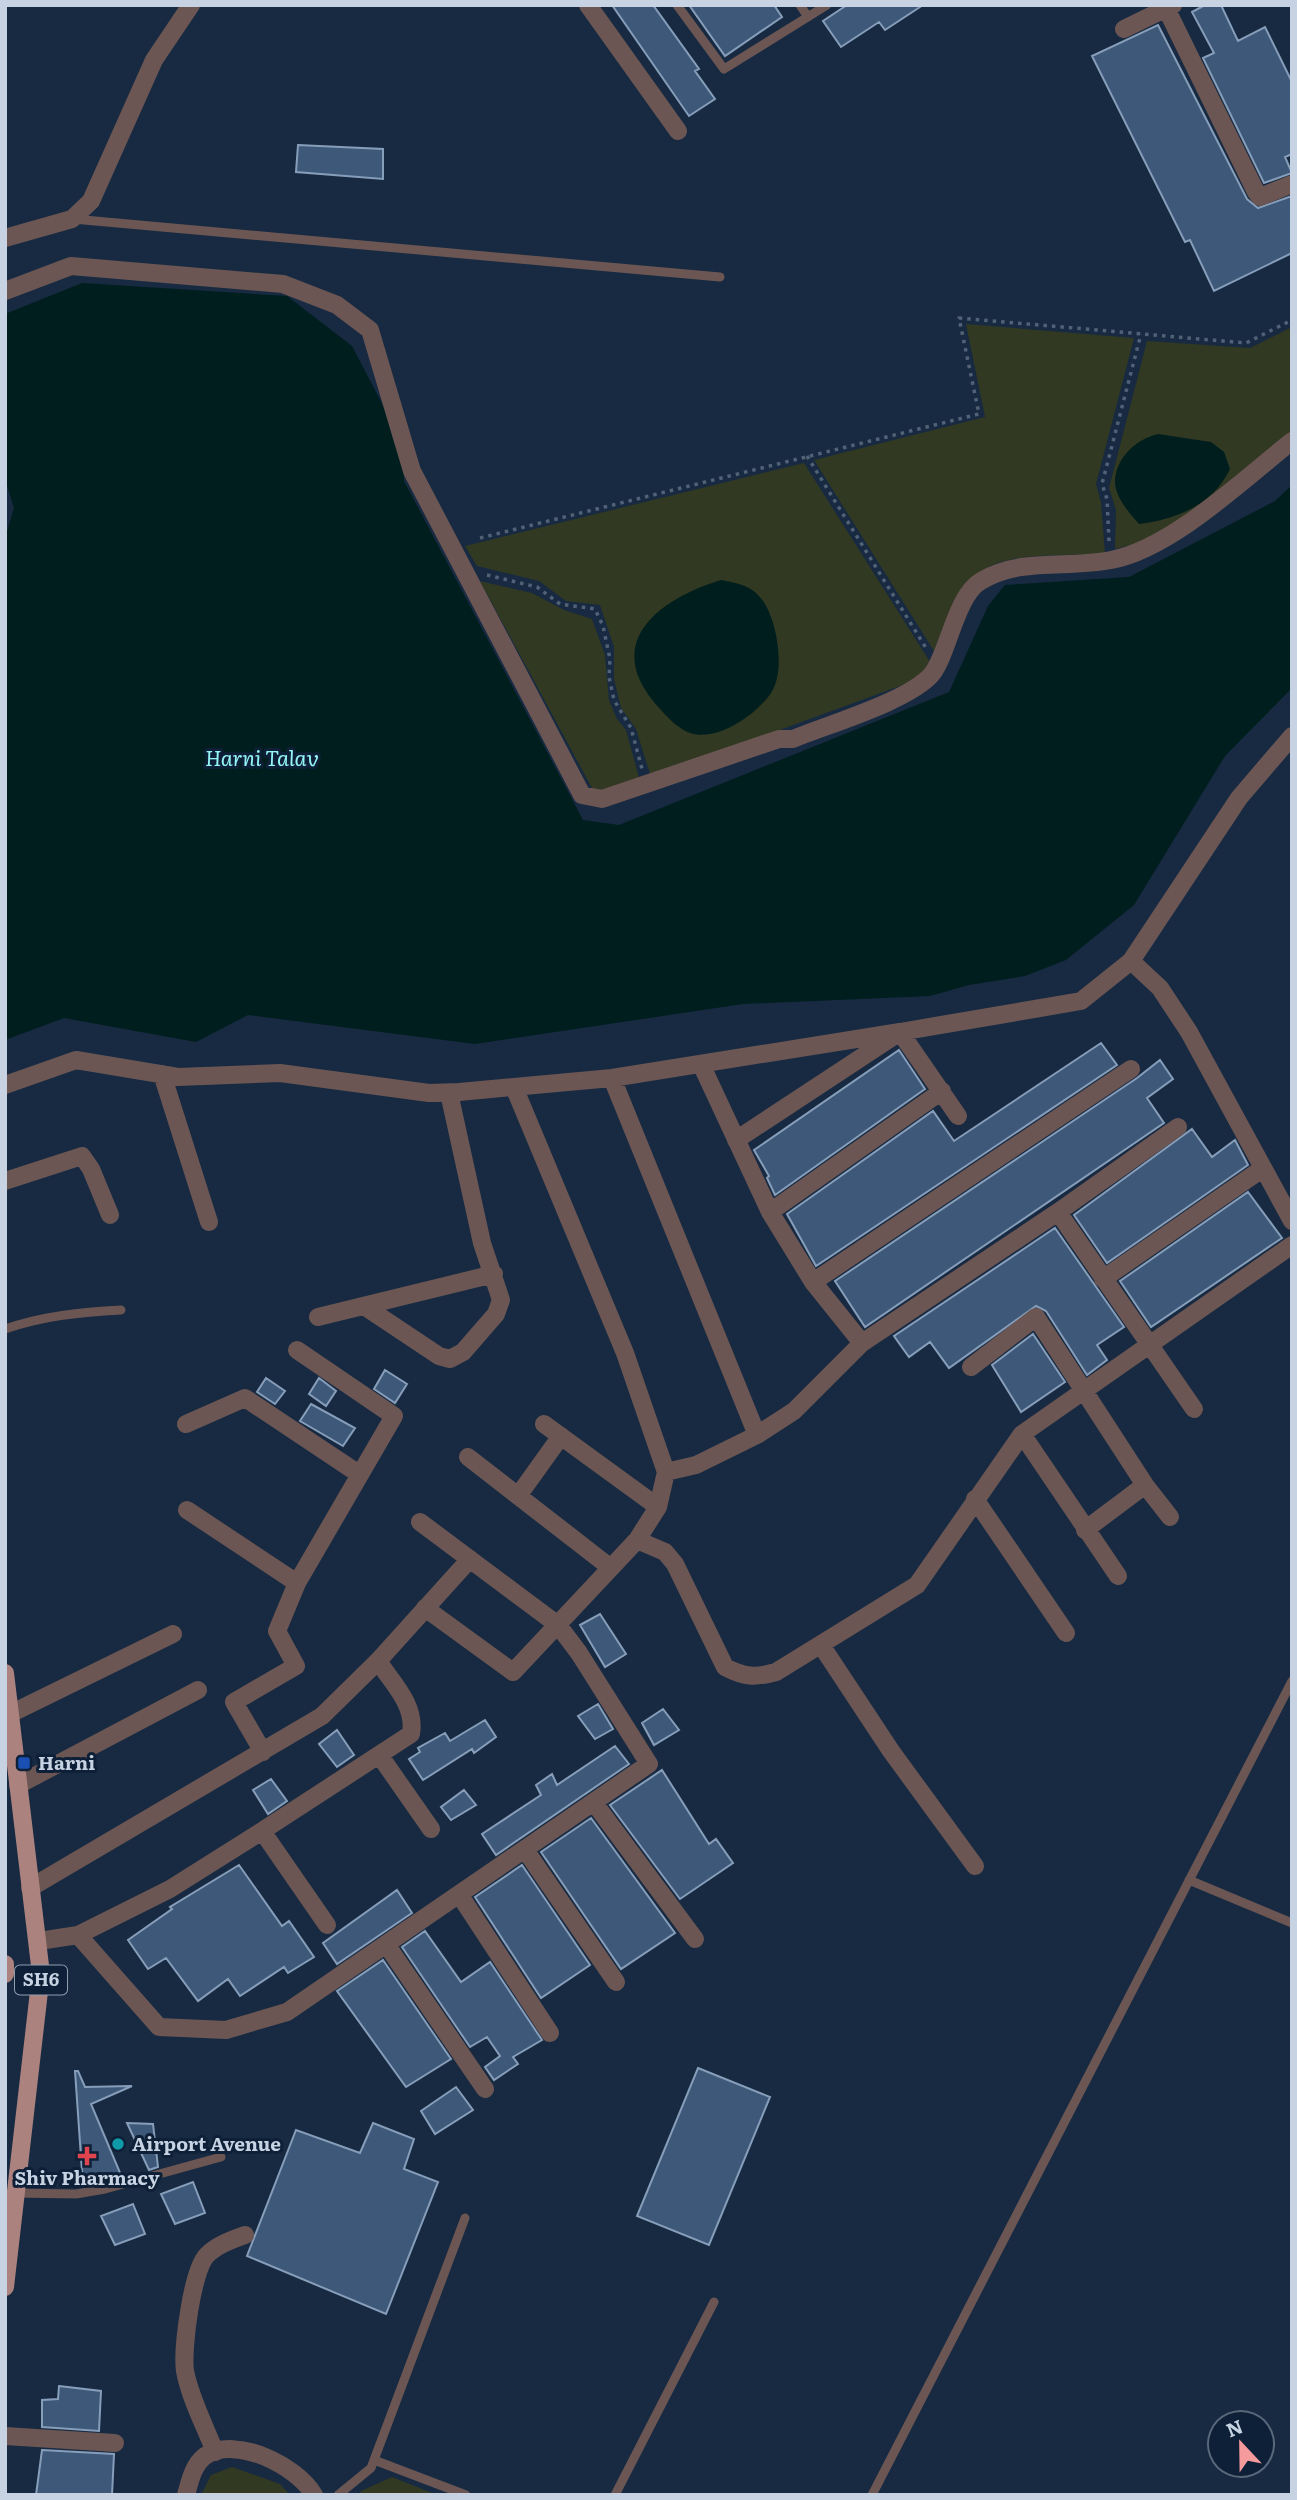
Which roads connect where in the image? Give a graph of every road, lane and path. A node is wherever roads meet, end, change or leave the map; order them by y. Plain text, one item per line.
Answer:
1 (191, 5) edge
2 (588, 5) edge
3 (677, 5) edge
4 (800, 5) edge
5 (827, 5) edge
6 (1169, 7) edge
7 (808, 18) junction
8 (1124, 29) dead end
9 (678, 131) dead end
10 (1292, 184) edge
11 (72, 219) junction
12 (5, 238) edge
13 (720, 277) dead end
14 (5, 291) edge
15 (1292, 320) edge
16 (1141, 334) junction
17 (1292, 441) edge
18 (807, 456) junction
19 (480, 538) dead end
20 (1112, 560) junction
21 (466, 572) junction
22 (937, 665) junction
23 (1292, 736) edge
24 (646, 785) junction
25 (1131, 961) junction
26 (900, 1032) junction
27 (701, 1064) junction
28 (1131, 1069) dead end
29 (162, 1074) junction
30 (612, 1078) junction
31 (5, 1085) edge
32 (514, 1087) junction
33 (942, 1091) junction
34 (449, 1093) junction
35 (958, 1116) dead end
36 (1178, 1127) dead end
37 (736, 1140) junction
38 (1262, 1169) junction
39 (5, 1181) edge
40 (770, 1212) junction
41 (1058, 1212) junction
42 (110, 1215) dead end
43 (209, 1222) dead end
44 (1292, 1222) edge
45 (1292, 1245) edge
46 (494, 1275) junction
47 (1103, 1279) junction
48 (813, 1282) junction
49 (364, 1306) junction
50 (121, 1310) dead end
51 (318, 1317) dead end
52 (5, 1329) edge
53 (862, 1343) junction
54 (1150, 1344) junction
55 (297, 1350) dead end
56 (971, 1367) dead end
57 (1083, 1389) junction
58 (1194, 1409) dead end
59 (186, 1424) dead end
60 (544, 1424) dead end
61 (1022, 1434) junction
62 (757, 1435) junction
63 (561, 1436) junction
64 (468, 1457) dead end
65 (666, 1472) junction
66 (359, 1474) junction
67 (1145, 1485) junction
68 (517, 1496) junction
69 (975, 1499) junction
70 (658, 1507) junction
71 (187, 1510) dead end
72 (1170, 1517) dead end
73 (420, 1522) dead end
74 (1085, 1530) junction
75 (637, 1540) junction
76 (470, 1559) junction
77 (611, 1568) junction
78 (1118, 1576) dead end
79 (297, 1583) junction
80 (425, 1608) junction
81 (558, 1625) junction
82 (1066, 1633) dead end
83 (173, 1634) dead end
84 (821, 1645) junction
85 (378, 1661) junction
86 (5, 1673) edge
87 (1292, 1681) edge
88 (198, 1690) dead end
89 (12, 1713) junction
90 (263, 1752) junction
91 (380, 1756) junction
92 (18, 1785) junction
93 (595, 1804) junction
94 (431, 1829) dead end
95 (262, 1831) junction
96 (526, 1851) junction
97 (975, 1867) dead end
98 (1189, 1880) junction
99 (30, 1888) junction
100 (459, 1894) junction
101 (1292, 1923) edge
102 (327, 1925) dead end
103 (78, 1935) junction
104 (695, 1939) dead end
105 (38, 1941) junction
106 (386, 1944) junction
107 (5, 1964) edge
108 (5, 1974) edge
109 (616, 1982) dead end
110 (550, 2032) dead end
111 (485, 2089) dead end
112 (221, 2157) dead end
113 (15, 2193) junction
114 (465, 2218) dead end
115 (244, 2235) dead end
116 (7, 2263) edge
117 (5, 2287) edge
118 (714, 2302) dead end
119 (5, 2436) edge
120 (115, 2443) dead end
121 (215, 2452) junction
122 (374, 2460) junction
123 (186, 2495) edge
124 (314, 2495) edge
125 (338, 2495) edge
126 (466, 2495) edge
127 (615, 2495) edge
128 (873, 2495) edge

1 - 11 street
2 - 9 street
3 - 7 lane
4 - 7 lane
5 - 7 lane
6 - 8 street
6 - 10 street
11 - 12 street
11 - 13 lane
14 - 21 street
15 - 16 path
16 - 18 path
16 - 20 path
17 - 20 street
18 - 19 path
18 - 22 path
20 - 22 street
21 - 24 street
21 - 24 path
22 - 24 street
23 - 25 street
25 - 26 street
25 - 38 street
26 - 27 street
26 - 33 street
26 - 37 street
27 - 30 street
27 - 37 street
28 - 48 street
29 - 31 street
29 - 34 street
29 - 43 street
30 - 32 street
30 - 62 street
32 - 34 street
32 - 65 street
33 - 35 street
33 - 40 street
34 - 46 street
36 - 41 street
37 - 40 street
38 - 44 street
38 - 47 street
39 - 42 street
40 - 48 street
41 - 47 street
41 - 53 street
45 - 54 street
46 - 49 street
46 - 49 street
47 - 54 street
48 - 53 street
49 - 51 street
50 - 52 lane
53 - 62 street
54 - 57 street
54 - 58 street
55 - 66 street
56 - 57 street
57 - 61 street
57 - 67 street
59 - 66 street
60 - 63 street
61 - 69 street
61 - 74 street
62 - 65 street
63 - 68 street
63 - 70 street
64 - 68 street
65 - 70 street
66 - 79 street
67 - 72 street
67 - 74 street
68 - 77 street
69 - 82 street
69 - 84 street
70 - 75 street
71 - 79 street
73 - 76 street
74 - 78 street
75 - 77 street
75 - 84 street
76 - 80 street
76 - 81 street
77 - 81 street
79 - 90 street
80 - 81 street
80 - 85 street
81 - 93 street
83 - 89 street
84 - 97 street
85 - 90 street
85 - 91 street
86 - 89 main road, SH6
87 - 98 lane
88 - 92 street
89 - 92 main road, SH6
90 - 99 street
91 - 94 street
91 - 95 street
92 - 99 main road, SH6
93 - 96 street
93 - 104 street
95 - 102 street
95 - 103 street
96 - 100 street
96 - 109 street
98 - 101 lane
98 - 128 lane
99 - 105 main road, SH6
100 - 106 street
100 - 110 street
103 - 105 street
103 - 106 street
105 - 113 main road, SH6
106 - 111 street
107 - 108 main road, SH6
112 - 113 lane
113 - 116 main road, SH6
114 - 122 lane
115 - 121 street
116 - 117 main road, SH6
118 - 127 lane
119 - 120 street
121 - 123 street
121 - 124 street
122 - 125 lane
122 - 126 lane

